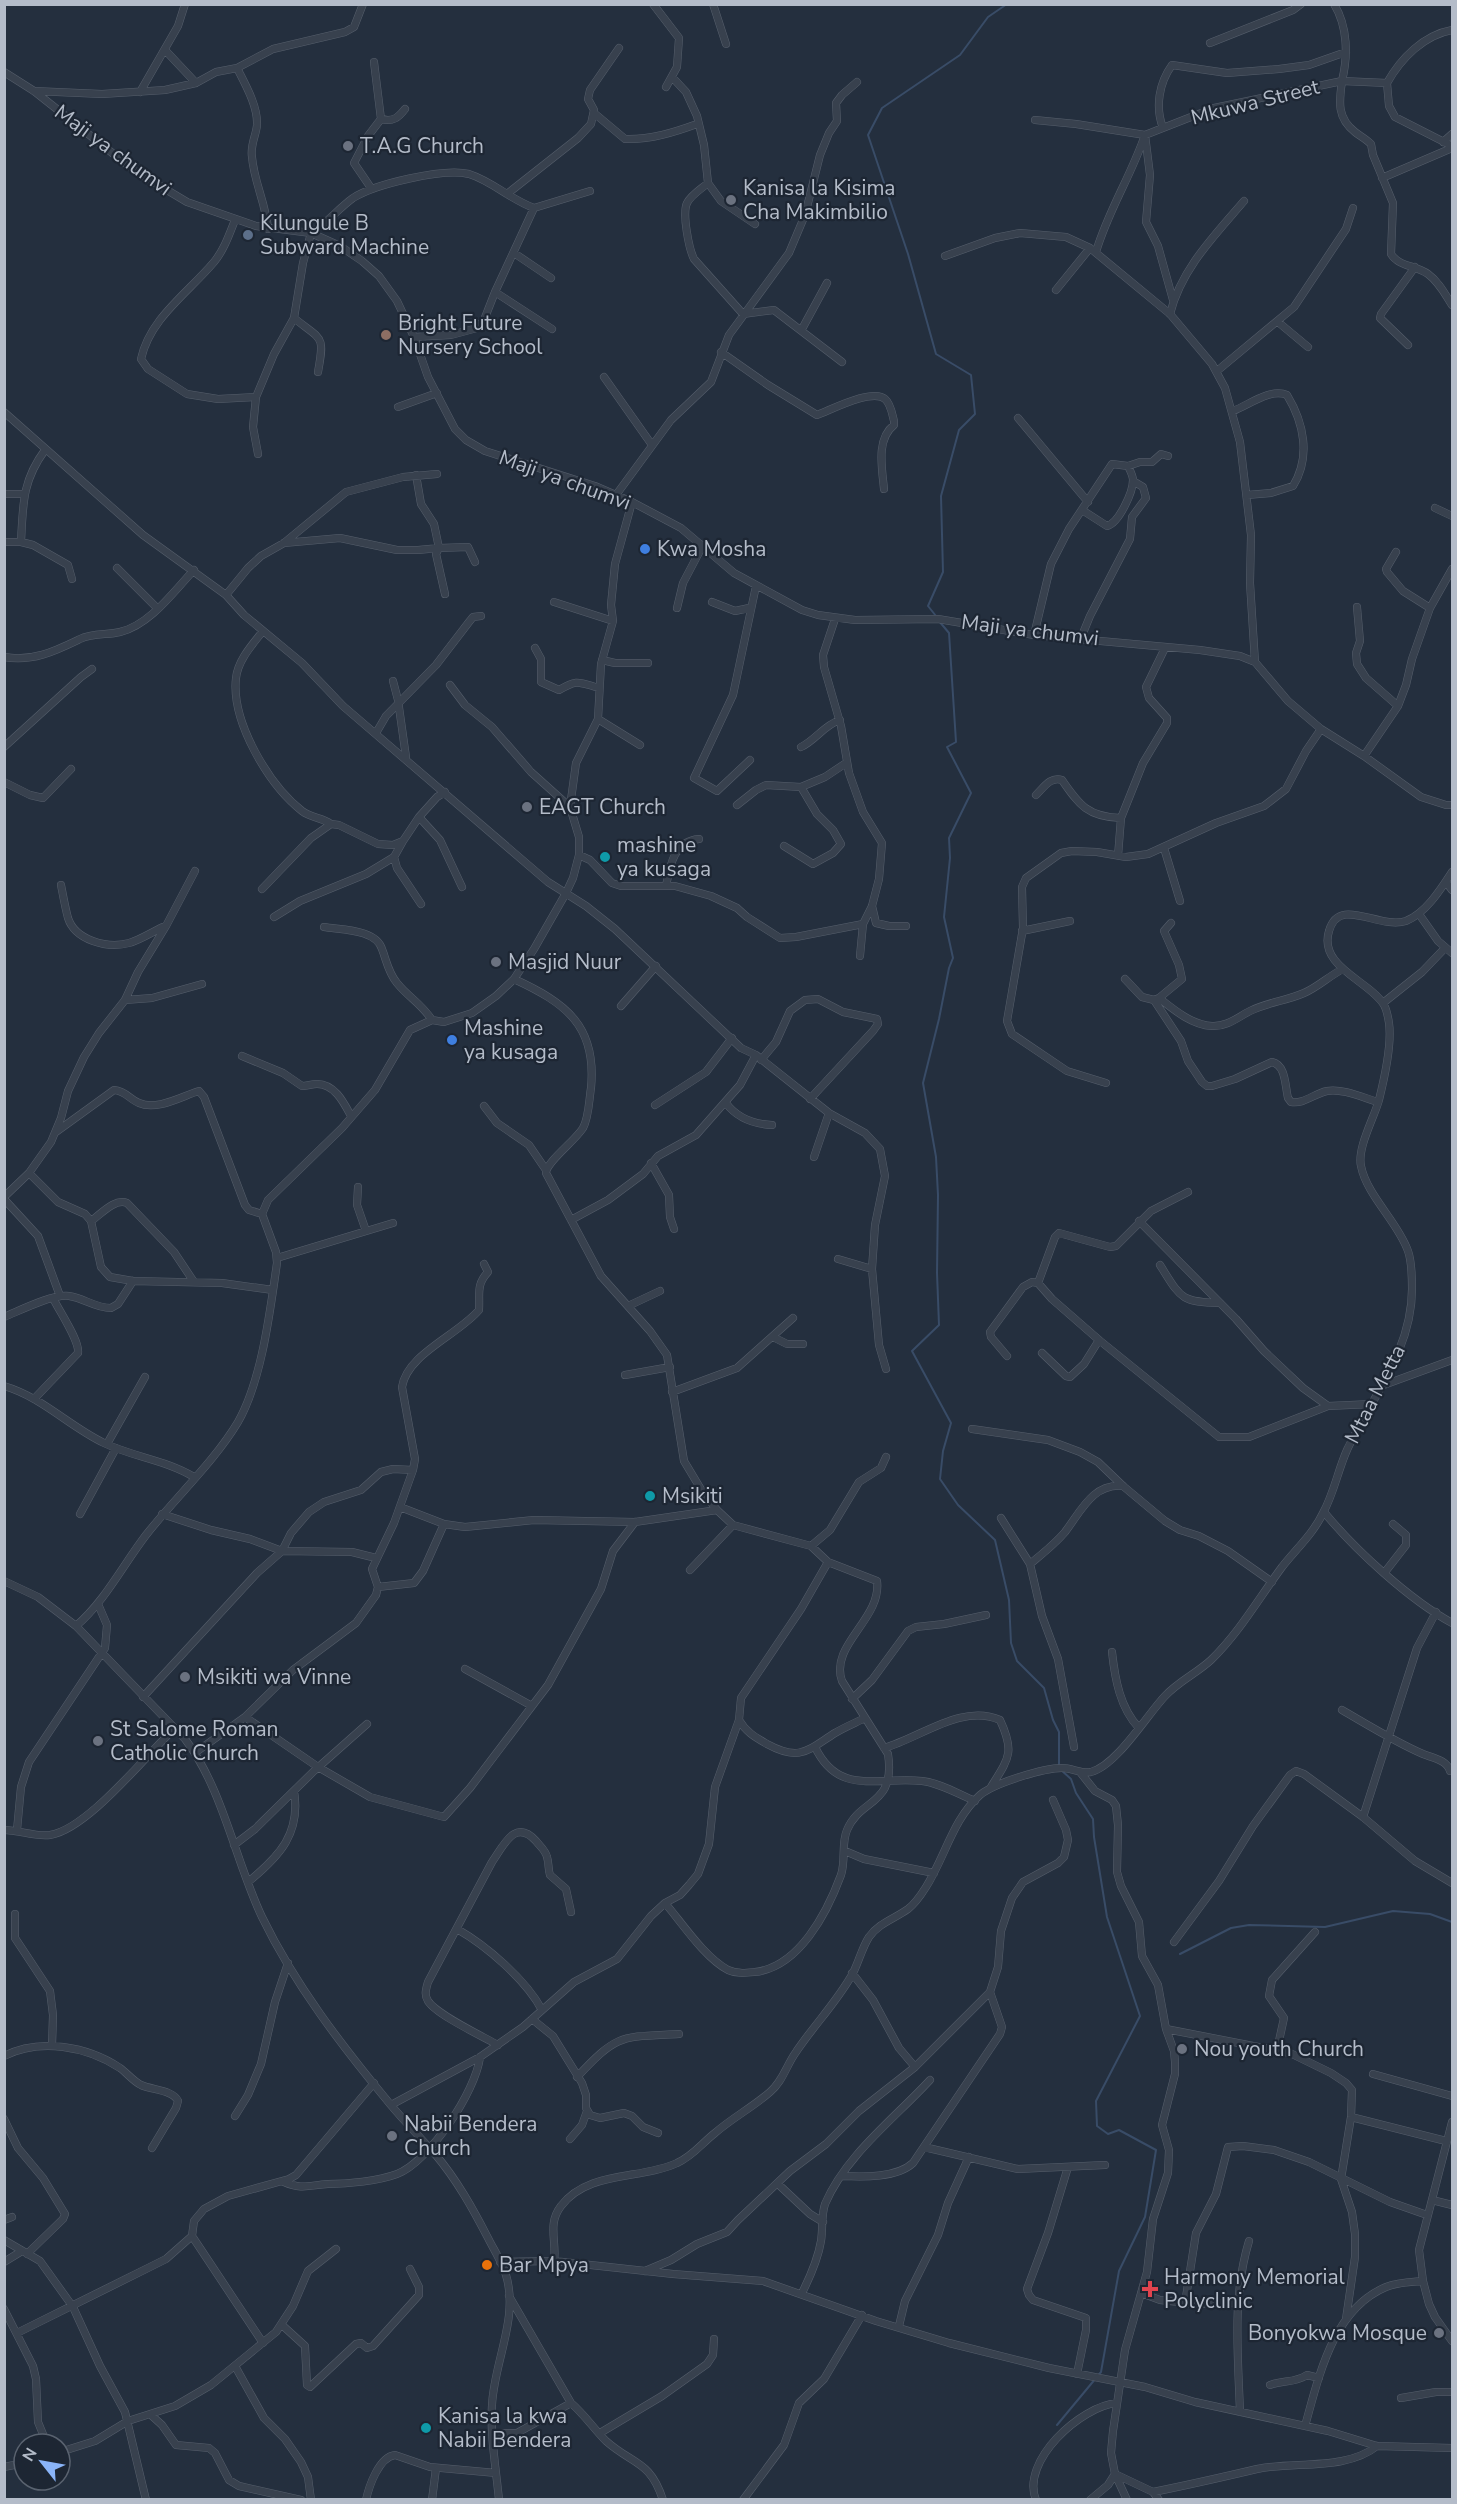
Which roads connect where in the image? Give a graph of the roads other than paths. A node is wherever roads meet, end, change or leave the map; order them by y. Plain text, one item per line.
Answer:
1 (185, 4) edge
2 (363, 4) edge
3 (653, 4) edge
4 (713, 4) edge
5 (1301, 4) edge
6 (1334, 4) edge
7 (1452, 30) edge
8 (1210, 43) dead end
9 (726, 44) dead end
10 (620, 48) dead end
11 (165, 50) junction
12 (1346, 52) junction
13 (374, 62) dead end
14 (237, 68) junction
15 (4, 72) edge
16 (672, 78) junction
17 (1342, 81) junction
18 (857, 82) dead end
19 (196, 83) junction
20 (1387, 83) junction
21 (666, 87) dead end
22 (34, 91) junction
23 (140, 92) junction
24 (405, 109) dead end
25 (594, 113) junction
26 (381, 119) junction
27 (1035, 120) dead end
28 (697, 124) junction
29 (1162, 128) junction
30 (1452, 134) edge
31 (1145, 135) junction
32 (1443, 142) junction
33 (1452, 147) edge
34 (1382, 178) junction
35 (708, 183) junction
36 (371, 188) junction
37 (590, 191) dead end
38 (507, 194) junction
39 (1245, 201) dead end
40 (534, 208) junction
41 (1353, 208) dead end
42 (235, 220) junction
43 (755, 224) dead end
44 (268, 229) junction
45 (311, 233) junction
46 (1093, 250) junction
47 (514, 253) junction
48 (945, 256) dead end
49 (1415, 267) junction
50 (552, 278) dead end
51 (827, 284) dead end
52 (1056, 290) dead end
53 (495, 292) junction
54 (1173, 300) junction
55 (1452, 305) edge
56 (743, 314) junction
57 (1170, 314) junction
58 (294, 318) junction
59 (1278, 322) junction
60 (552, 329) dead end
61 (802, 329) junction
62 (414, 337) junction
63 (1408, 345) dead end
64 (1308, 347) dead end
65 (721, 352) junction
66 (842, 362) dead end
67 (1217, 371) junction
68 (318, 372) dead end
69 (604, 377) dead end
70 (437, 393) junction
71 (256, 397) junction
72 (398, 407) dead end
73 (1233, 411) junction
74 (4, 412) edge
75 (1018, 418) dead end
76 (652, 445) junction
77 (45, 450) junction
78 (258, 454) dead end
79 (1168, 456) dead end
80 (1128, 466) junction
81 (437, 474) dead end
82 (416, 475) junction
83 (1133, 481) junction
84 (884, 489) dead end
85 (4, 494) edge
86 (24, 494) junction
87 (616, 495) junction
88 (1247, 495) junction
89 (632, 502) junction
90 (1088, 502) junction
91 (1435, 508) dead end
92 (1082, 510) junction
93 (1452, 516) edge
94 (4, 542) edge
95 (21, 542) junction
96 (284, 543) junction
97 (703, 546) junction
98 (439, 548) junction
99 (1396, 552) dead end
100 (475, 562) dead end
101 (117, 568) dead end
102 (1452, 569) edge
103 (194, 570) junction
104 (72, 579) dead end
105 (756, 586) junction
106 (445, 594) dead end
107 (226, 595) junction
108 (554, 602) dead end
109 (712, 602) dead end
110 (1357, 607) dead end
111 (157, 608) junction
112 (677, 608) dead end
113 (749, 608) junction
114 (1430, 608) junction
115 (481, 616) dead end
116 (836, 619) junction
117 (613, 621) junction
118 (263, 631) junction
119 (1034, 635) junction
120 (1082, 638) junction
121 (535, 648) dead end
122 (1165, 648) junction
123 (4, 657) edge
124 (602, 660) junction
125 (1255, 662) junction
126 (648, 663) dead end
127 (92, 669) dead end
128 (393, 681) dead end
129 (450, 685) dead end
130 (599, 688) junction
131 (399, 703) junction
132 (1398, 706) junction
133 (598, 719) junction
134 (840, 720) junction
135 (1321, 729) junction
136 (376, 733) junction
137 (640, 745) dead end
138 (4, 747) edge
139 (801, 747) dead end
140 (1364, 756) junction
141 (405, 757) junction
142 (750, 760) dead end
143 (846, 763) junction
144 (71, 769) dead end
145 (4, 782) edge
146 (439, 786) junction
147 (801, 787) junction
148 (445, 792) junction
149 (1036, 795) dead end
150 (437, 797) junction
151 (737, 804) dead end
152 (1452, 805) edge
153 (570, 807) junction
154 (419, 817) junction
155 (1120, 818) junction
156 (331, 824) junction
157 (699, 839) dead end
158 (403, 842) junction
159 (784, 846) dead end
160 (1164, 849) junction
161 (579, 855) junction
162 (1118, 856) junction
163 (394, 857) junction
164 (195, 871) dead end
165 (1452, 872) edge
166 (1446, 882) junction
167 (61, 885) dead end
168 (666, 886) junction
169 (462, 887) dead end
170 (262, 889) dead end
171 (1452, 890) edge
172 (566, 893) junction
173 (1180, 901) dead end
174 (421, 904) dead end
175 (872, 906) junction
176 (1419, 914) junction
177 (274, 917) dead end
178 (1070, 921) dead end
179 (1171, 923) dead end
180 (863, 924) junction
181 (166, 926) junction
182 (906, 926) dead end
183 (324, 927) dead end
184 (1022, 931) junction
185 (1445, 948) junction
186 (1452, 953) edge
187 (860, 956) dead end
188 (656, 966) junction
189 (1343, 969) junction
190 (514, 979) junction
191 (1125, 979) dead end
192 (202, 984) dead end
193 (1156, 999) junction
194 (125, 1000) junction
195 (1383, 1003) junction
196 (621, 1005) dead end
197 (432, 1020) junction
198 (732, 1038) junction
199 (242, 1056) dead end
200 (759, 1057) junction
201 (1106, 1083) dead end
202 (810, 1099) junction
203 (726, 1102) junction
204 (1378, 1102) junction
205 (655, 1105) dead end
206 (484, 1106) dead end
207 (829, 1113) junction
208 (351, 1116) junction
209 (772, 1125) dead end
210 (56, 1132) junction
211 (814, 1157) dead end
212 (651, 1163) junction
213 (546, 1170) junction
214 (29, 1173) junction
215 (358, 1187) dead end
216 (1188, 1192) dead end
217 (4, 1198) edge
218 (261, 1214) junction
219 (571, 1220) junction
220 (91, 1221) junction
221 (1139, 1221) junction
222 (393, 1223) dead end
223 (674, 1229) dead end
224 (366, 1231) junction
225 (277, 1258) junction
226 (838, 1259) dead end
227 (484, 1264) dead end
228 (1160, 1265) dead end
229 (872, 1269) junction
230 (133, 1281) junction
231 (194, 1282) junction
232 (1038, 1283) junction
233 (273, 1290) junction
234 (660, 1291) dead end
235 (57, 1297) junction
236 (1220, 1303) junction
237 (628, 1306) junction
238 (4, 1317) edge
239 (793, 1318) dead end
240 (773, 1337) junction
241 (1100, 1340) junction
242 (803, 1344) dead end
243 (1042, 1353) dead end
244 (1007, 1356) dead end
245 (1452, 1360) edge
246 (670, 1367) junction
247 (886, 1369) dead end
248 (625, 1375) dead end
249 (145, 1377) dead end
250 (4, 1386) edge
251 (1381, 1386) junction
252 (672, 1392) junction
253 (34, 1399) junction
254 (1372, 1404) junction
255 (1328, 1406) junction
256 (972, 1429) dead end
257 (106, 1444) junction
258 (116, 1448) junction
259 (886, 1457) dead end
260 (413, 1470) junction
261 (194, 1477) junction
262 (1123, 1486) junction
263 (400, 1508) junction
264 (717, 1510) junction
265 (1324, 1512) junction
266 (80, 1514) dead end
267 (162, 1514) junction
268 (1001, 1518) dead end
269 (635, 1522) junction
270 (444, 1524) junction
271 (1393, 1524) dead end
272 (733, 1525) junction
273 (811, 1546) junction
274 (282, 1551) junction
275 (376, 1558) junction
276 (828, 1562) junction
277 (1030, 1564) junction
278 (690, 1570) dead end
279 (1385, 1572) junction
280 (5, 1582) edge
281 (1272, 1582) junction
282 (378, 1587) junction
283 (98, 1604) junction
284 (1436, 1611) junction
285 (986, 1615) dead end
286 (1452, 1623) edge
287 (76, 1626) junction
288 (1112, 1652) dead end
289 (102, 1654) junction
290 (465, 1669) dead end
291 (143, 1697) junction
292 (852, 1699) junction
293 (532, 1706) junction
294 (1342, 1710) dead end
295 (245, 1717) junction
296 (865, 1718) junction
297 (739, 1720) junction
298 (367, 1724) dead end
299 (175, 1728) junction
300 (1139, 1728) junction
301 (1390, 1736) junction
302 (815, 1747) junction
303 (1074, 1747) dead end
304 (884, 1748) junction
305 (196, 1752) junction
306 (318, 1767) junction
307 (1450, 1771) dead end
308 (1080, 1772) junction
309 (887, 1780) junction
310 (992, 1787) junction
311 (294, 1791) junction
312 (1053, 1800) dead end
313 (975, 1801) junction
314 (1364, 1817) junction
315 (4, 1830) edge
316 (17, 1830) junction
317 (234, 1845) junction
318 (845, 1851) junction
319 (934, 1873) junction
320 (248, 1882) junction
321 (1452, 1883) edge
322 (665, 1903) junction
323 (571, 1912) dead end
324 (15, 1914) dead end
325 (458, 1929) junction
326 (1315, 1932) dead end
327 (1173, 1942) dead end
328 (288, 1964) junction
329 (852, 1973) junction
330 (990, 1992) junction
331 (542, 2010) junction
332 (532, 2019) junction
333 (1166, 2030) junction
334 (680, 2034) dead end
335 (498, 2045) junction
336 (52, 2046) junction
337 (1277, 2050) junction
338 (4, 2056) edge
339 (480, 2057) junction
340 (915, 2067) junction
341 (1373, 2074) dead end
342 (577, 2077) junction
343 (930, 2080) dead end
344 (374, 2083) junction
345 (1452, 2096) edge
346 (391, 2105) junction
347 (587, 2111) junction
348 (235, 2116) dead end
349 (1351, 2117) junction
350 (4, 2119) edge
351 (1452, 2122) edge
352 (658, 2133) dead end
353 (570, 2139) dead end
354 (1446, 2141) junction
355 (924, 2147) junction
356 (152, 2148) dead end
357 (429, 2148) junction
358 (969, 2157) junction
359 (1105, 2165) dead end
360 (1068, 2167) junction
361 (842, 2176) junction
362 (1341, 2179) junction
363 (284, 2182) junction
364 (778, 2184) junction
365 (1432, 2200) junction
366 (1452, 2205) edge
367 (1427, 2215) junction
368 (822, 2223) junction
369 (192, 2236) junction
370 (4, 2240) edge
371 (1249, 2241) dead end
372 (336, 2248) dead end
373 (25, 2253) junction
374 (4, 2262) edge
375 (500, 2262) junction
376 (554, 2262) junction
377 (410, 2269) dead end
378 (644, 2271) junction
379 (1423, 2281) junction
380 (802, 2293) junction
381 (1141, 2293) junction
382 (509, 2296) junction
383 (1188, 2303) junction
384 (1237, 2303) junction
385 (73, 2307) junction
386 (4, 2309) edge
387 (861, 2315) junction
388 (1346, 2319) junction
389 (282, 2325) junction
390 (899, 2326) junction
391 (17, 2333) junction
392 (714, 2339) dead end
393 (1452, 2341) edge
394 (263, 2343) junction
395 (235, 2366) junction
396 (1077, 2374) junction
397 (1319, 2378) junction
398 (1122, 2382) junction
399 (1270, 2385) dead end
400 (1452, 2392) edge
401 (1401, 2398) dead end
402 (571, 2403) junction
403 (1117, 2403) junction
404 (1240, 2412) junction
405 (151, 2415) junction
406 (128, 2421) junction
407 (1305, 2426) junction
408 (42, 2432) edge
409 (492, 2433) junction
410 (600, 2433) junction
411 (1377, 2446) junction
412 (72, 2448) edge
413 (1452, 2448) edge
414 (436, 2468) junction
415 (496, 2473) junction
416 (1115, 2474) junction
417 (1154, 2492) junction
418 (146, 2499) edge
419 (301, 2499) edge
420 (311, 2499) edge
421 (366, 2499) edge
422 (432, 2499) edge
423 (499, 2499) edge
424 (663, 2499) edge
425 (743, 2499) edge
426 (1036, 2499) edge
427 (1090, 2499) edge
428 (1127, 2499) edge
429 (1160, 2499) edge

1 - 11 street
2 - 14 street
3 - 16 street
4 - 9 street
5 - 8 street
6 - 12 street, Mkuwa Street
7 - 20 street
10 - 25 street
11 - 19 street
11 - 23 street
12 - 17 street, Mkuwa Street
12 - 29 street
13 - 26 street
14 - 19 street
14 - 44 street
15 - 22 street, Maji ya chumvi
16 - 21 street
16 - 28 street
17 - 20 street
17 - 29 street, Mkuwa Street
17 - 34 street
18 - 56 street
19 - 23 street
20 - 32 street
22 - 23 street
22 - 42 street, Maji ya chumvi
24 - 26 street
25 - 28 street
25 - 38 street
26 - 36 street
27 - 31 street
28 - 35 street
29 - 31 street, Mkuwa Street
30 - 32 street
31 - 46 street
31 - 54 street
32 - 33 street
33 - 34 street
34 - 49 street
35 - 43 street
35 - 56 street
36 - 38 street
36 - 45 street
37 - 40 street
38 - 40 street
39 - 54 street
40 - 47 street
41 - 59 street
42 - 44 street, Maji ya chumvi
42 - 71 street
44 - 45 street, Maji ya chumvi
45 - 58 street
45 - 62 street, Maji ya chumvi
46 - 48 street
46 - 52 street
46 - 57 street
47 - 50 street
47 - 53 street
49 - 55 street
49 - 63 street
51 - 61 street
53 - 60 street
53 - 62 street
54 - 57 street
56 - 61 street
56 - 65 street
57 - 67 street
58 - 68 street
58 - 71 street
59 - 64 street
59 - 67 street
61 - 66 street
62 - 70 street, Maji ya chumvi
65 - 76 street
65 - 84 street
67 - 73 street
69 - 76 street
70 - 72 street
70 - 87 street, Maji ya chumvi
71 - 78 street
73 - 88 street
73 - 88 street
74 - 77 street
75 - 90 street
76 - 87 street
77 - 86 street
77 - 103 street
79 - 80 street
80 - 83 street
80 - 90 street
81 - 82 street
82 - 96 street
82 - 98 street
83 - 92 street
83 - 120 street
85 - 86 street
86 - 95 street
87 - 89 street, Maji ya chumvi
88 - 125 street
89 - 97 street, Maji ya chumvi
89 - 117 street
90 - 92 street
91 - 93 street
92 - 119 street
94 - 95 street
95 - 104 street
96 - 98 street
96 - 107 street
97 - 105 street, Maji ya chumvi
97 - 112 street
98 - 100 street
98 - 106 street
99 - 114 street
101 - 111 street
102 - 114 street
103 - 107 street
103 - 111 street
105 - 113 street
105 - 116 street, Maji ya chumvi
107 - 118 street
108 - 117 street
109 - 113 street
110 - 132 street
111 - 123 street
113 - 142 street
114 - 132 street
115 - 131 street
116 - 119 street, Maji ya chumvi
116 - 134 street
117 - 124 street
118 - 136 street
118 - 156 street
119 - 120 street, Maji ya chumvi
120 - 122 street, Maji ya chumvi
121 - 130 street
122 - 125 street, Maji ya chumvi
122 - 155 street
124 - 126 street
124 - 130 street
125 - 135 street
127 - 138 street
128 - 131 street
129 - 153 street
130 - 133 street
131 - 136 street
131 - 141 street
132 - 140 street
133 - 137 street
133 - 153 street
134 - 139 street
134 - 143 street
135 - 140 street
135 - 160 street
136 - 141 street
140 - 152 street
141 - 146 street
143 - 147 street
143 - 175 street
144 - 145 street
146 - 148 street
146 - 150 street
147 - 151 street
147 - 159 street
148 - 150 street
148 - 172 street
149 - 155 street
150 - 154 street
153 - 161 street
154 - 158 street
154 - 169 street
155 - 162 street
156 - 158 street
156 - 170 street
157 - 168 street
158 - 163 street
160 - 162 street
160 - 173 street
161 - 168 street
161 - 172 street
162 - 184 street
163 - 174 street
163 - 177 street
164 - 181 street
165 - 166 street
166 - 171 street
166 - 176 street
167 - 181 street
168 - 180 street
172 - 188 street
172 - 190 street
175 - 180 street
175 - 182 street
176 - 185 street
176 - 189 street
178 - 184 street
179 - 193 street
180 - 187 street
181 - 194 street
183 - 197 street
184 - 201 street
185 - 186 street
185 - 195 street
188 - 196 street
188 - 198 street
189 - 193 street
189 - 195 street
190 - 197 street
190 - 213 street
191 - 193 street
192 - 194 street
193 - 204 street
194 - 210 street
195 - 204 street, Mtaa Metta
197 - 208 street
198 - 200 street
198 - 205 street
199 - 208 street
200 - 202 street
200 - 202 street
200 - 203 street
202 - 207 street
203 - 209 street
203 - 212 street
204 - 251 street, Mtaa Metta
206 - 213 street
207 - 211 street
207 - 229 street
208 - 218 street
210 - 214 street
210 - 218 street
212 - 219 street
212 - 223 street
213 - 219 street
214 - 217 street
214 - 220 street
215 - 224 street
216 - 221 street
217 - 235 street
218 - 225 street
219 - 237 street
220 - 230 street
220 - 231 street
221 - 232 street
221 - 236 street
222 - 224 street
224 - 225 street
225 - 233 street
226 - 229 street
227 - 260 street
228 - 236 street
229 - 247 street
230 - 231 street
230 - 235 street
231 - 233 street
232 - 241 street
232 - 244 street
233 - 261 street
234 - 237 street
235 - 238 street
235 - 253 street
236 - 255 street
237 - 246 street
239 - 240 street
240 - 242 street
240 - 252 street
241 - 243 street
241 - 255 street
245 - 251 street
246 - 248 street
246 - 252 street
249 - 257 street
250 - 253 street
251 - 254 street, Mtaa Metta
252 - 264 street
253 - 257 street
254 - 255 street
254 - 265 street, Mtaa Metta
256 - 262 street
257 - 258 street
258 - 261 street
258 - 266 street
259 - 273 street
260 - 263 street
260 - 274 street
261 - 267 street
262 - 277 street
262 - 281 street
263 - 270 street
263 - 275 street
264 - 269 street
264 - 272 street
265 - 279 street
265 - 281 street, Mtaa Metta
267 - 274 street
267 - 283 street
268 - 277 street
269 - 270 street
269 - 293 street
270 - 282 street
271 - 279 street
272 - 273 street
272 - 278 street
273 - 276 street
274 - 275 street
274 - 291 street
275 - 282 street
276 - 292 street
276 - 297 street
277 - 303 street
279 - 284 street
280 - 287 street
281 - 300 street, Mtaa Metta
282 - 295 street
283 - 287 street
283 - 289 street
284 - 286 street
284 - 301 street
285 - 292 street
287 - 289 street
288 - 300 street
289 - 291 street
289 - 316 street
290 - 293 street
291 - 299 street
292 - 296 street
293 - 306 street
294 - 301 street
295 - 305 street
295 - 306 street
296 - 302 street
296 - 304 street
297 - 302 street
297 - 322 street
298 - 306 street
299 - 305 street
299 - 316 street
300 - 308 street, Mtaa Metta
301 - 307 street
301 - 314 street
302 - 309 street
304 - 309 street
304 - 310 street
305 - 317 street
306 - 311 street
308 - 310 street
308 - 333 street
309 - 313 street
309 - 318 street
310 - 313 street
311 - 317 street
311 - 320 street
312 - 330 street
313 - 319 street
314 - 321 street
314 - 327 street
315 - 316 street
317 - 320 street
318 - 319 street
318 - 322 street
319 - 329 street
320 - 328 street
322 - 331 street
323 - 325 street
324 - 336 street
325 - 331 street
325 - 335 street
326 - 337 street
328 - 344 street
328 - 348 street
329 - 340 street
329 - 376 street
330 - 340 street
330 - 355 street
331 - 332 street
332 - 335 street
332 - 342 street
333 - 337 street
333 - 381 street
334 - 342 street
335 - 339 street
336 - 338 street
336 - 356 street
337 - 349 street
339 - 346 street
339 - 357 street
340 - 364 street
341 - 345 street
342 - 347 street
343 - 361 street
344 - 346 street
344 - 363 street
346 - 357 street
347 - 352 street
347 - 353 street
349 - 354 street
349 - 362 street
350 - 373 street
351 - 354 street
354 - 365 street
355 - 358 street
355 - 361 street
357 - 363 street
357 - 375 street
358 - 360 street
358 - 390 street
359 - 360 street
360 - 396 street
361 - 368 street
362 - 367 street
362 - 383 street
362 - 388 street
363 - 369 street
364 - 368 street
364 - 378 street
365 - 366 street
365 - 367 street
367 - 379 street
368 - 380 street
369 - 385 street
369 - 394 street
370 - 373 street
371 - 384 street
372 - 389 street
373 - 374 street
373 - 385 street
375 - 376 street
375 - 382 street
376 - 378 street
377 - 389 street
378 - 380 street
379 - 388 street
379 - 393 street
380 - 387 street
381 - 383 street
381 - 398 street
382 - 402 street
382 - 409 street
383 - 384 street
384 - 404 street
385 - 391 street
385 - 406 street
386 - 391 street
387 - 390 street
387 - 425 street
388 - 397 street
389 - 394 street
390 - 396 street
391 - 408 street
392 - 410 street
394 - 395 street
395 - 405 street
395 - 420 street
396 - 398 street
397 - 399 street
397 - 407 street
398 - 403 street
398 - 404 street
400 - 401 street
402 - 409 street
402 - 410 street
403 - 416 street
403 - 426 street
404 - 407 street
405 - 406 street
405 - 419 street
406 - 412 street
406 - 418 street
407 - 411 street
409 - 415 street
410 - 424 street
411 - 413 street
411 - 417 street
414 - 415 street
414 - 421 street
414 - 422 street
415 - 423 street
416 - 417 street
416 - 427 street
416 - 428 street
417 - 429 street

